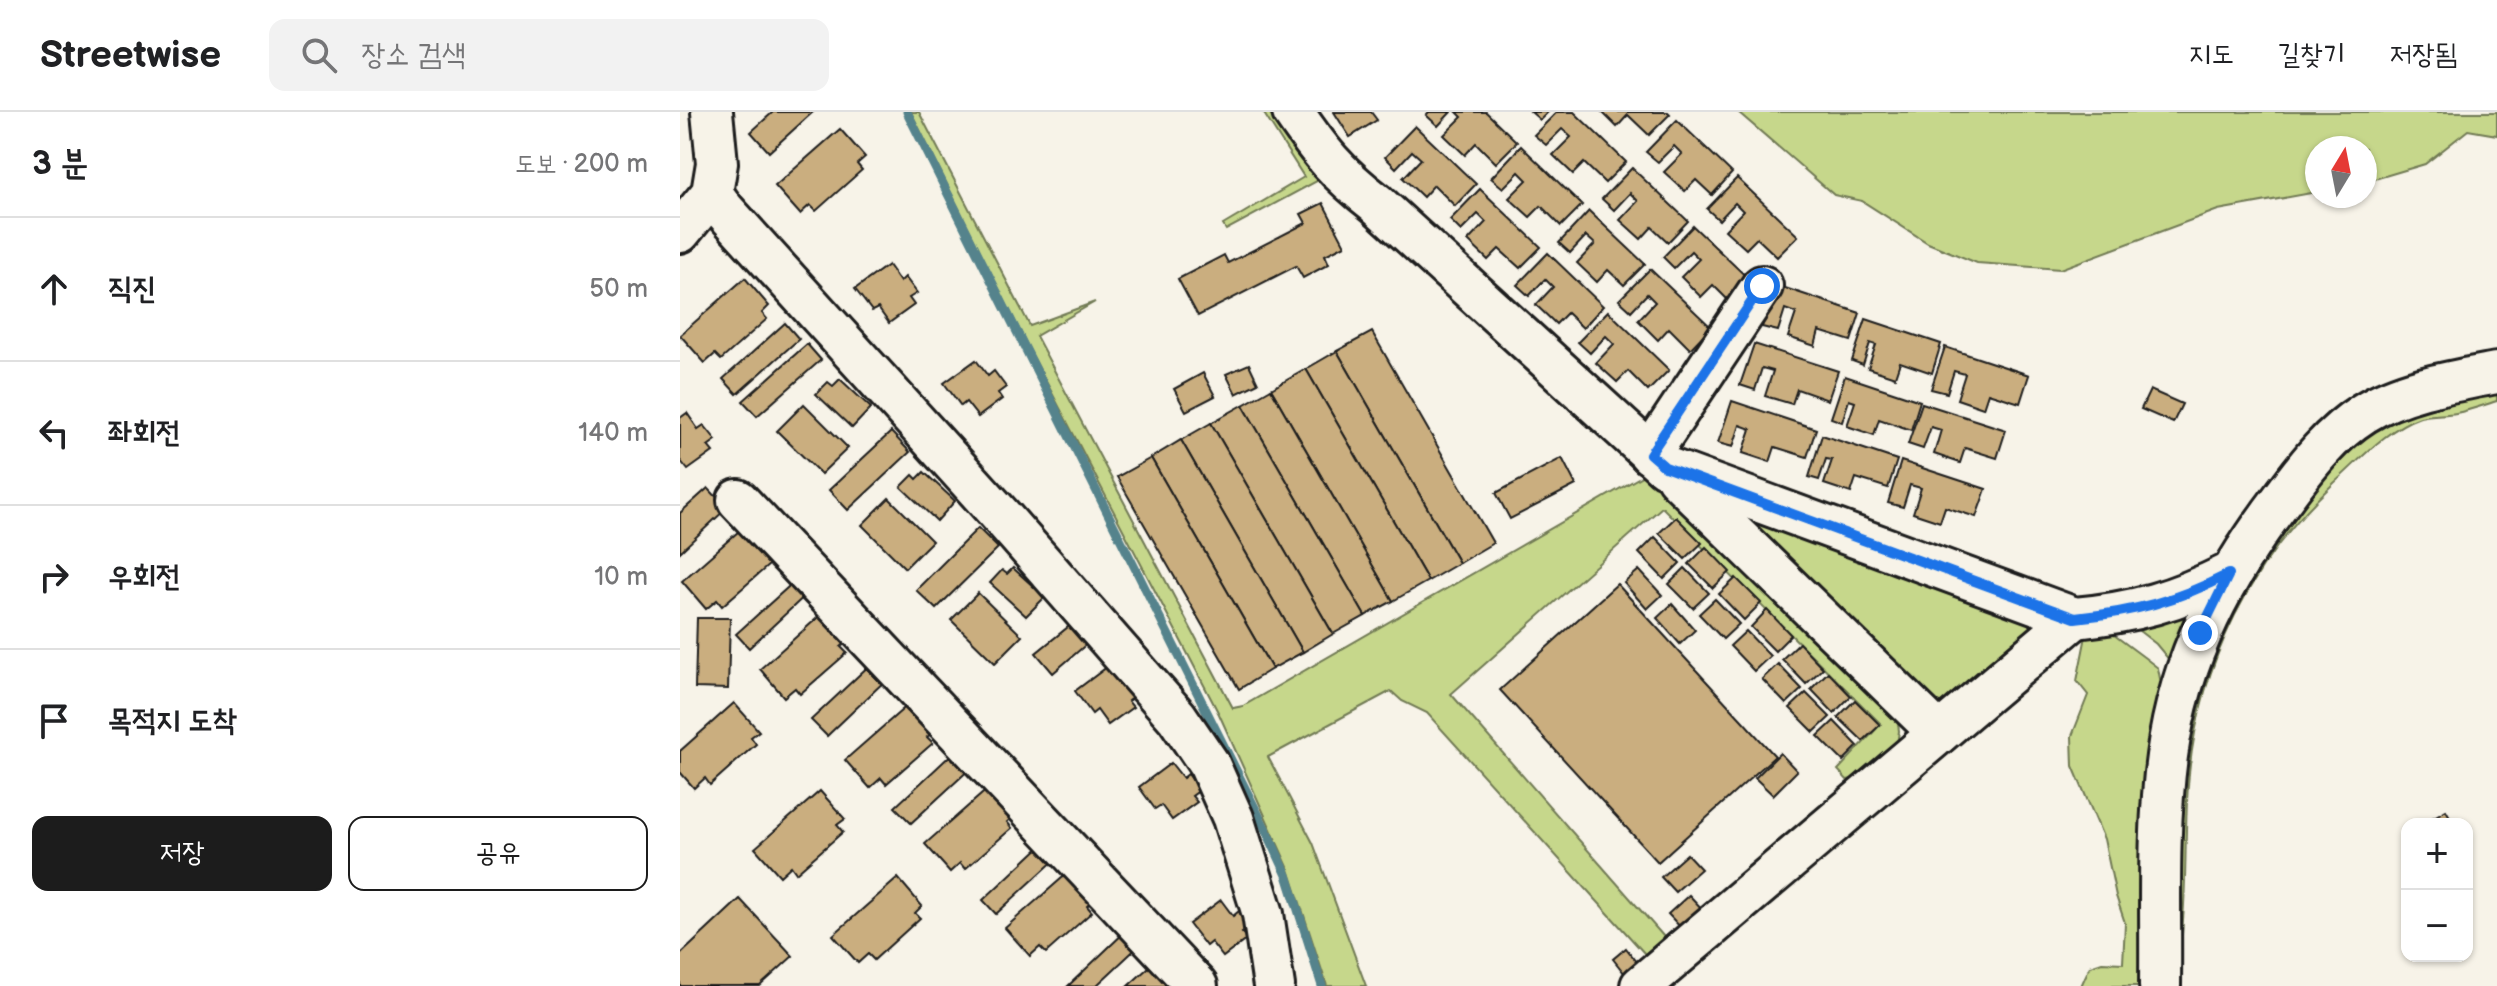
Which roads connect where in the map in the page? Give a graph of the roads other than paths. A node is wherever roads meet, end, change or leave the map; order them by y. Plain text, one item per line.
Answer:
1 (712, 112) edge
2 (1293, 112) edge
3 (712, 193) junction
4 (680, 232) edge
5 (1762, 286) dead end
6 (2497, 373) edge
7 (1658, 460) junction
8 (738, 500) dead end
9 (2229, 574) junction
10 (2075, 618) junction
11 (1939, 733) junction
12 (1197, 986) edge
13 (1274, 986) edge
14 (1641, 986) edge
15 (2160, 986) edge

1 - 3 street
2 - 7 street
3 - 4 street
3 - 13 street
5 - 7 street
6 - 9 street
7 - 10 street
7 - 11 street
8 - 12 street
9 - 10 street
9 - 15 street
10 - 11 street
11 - 14 street

